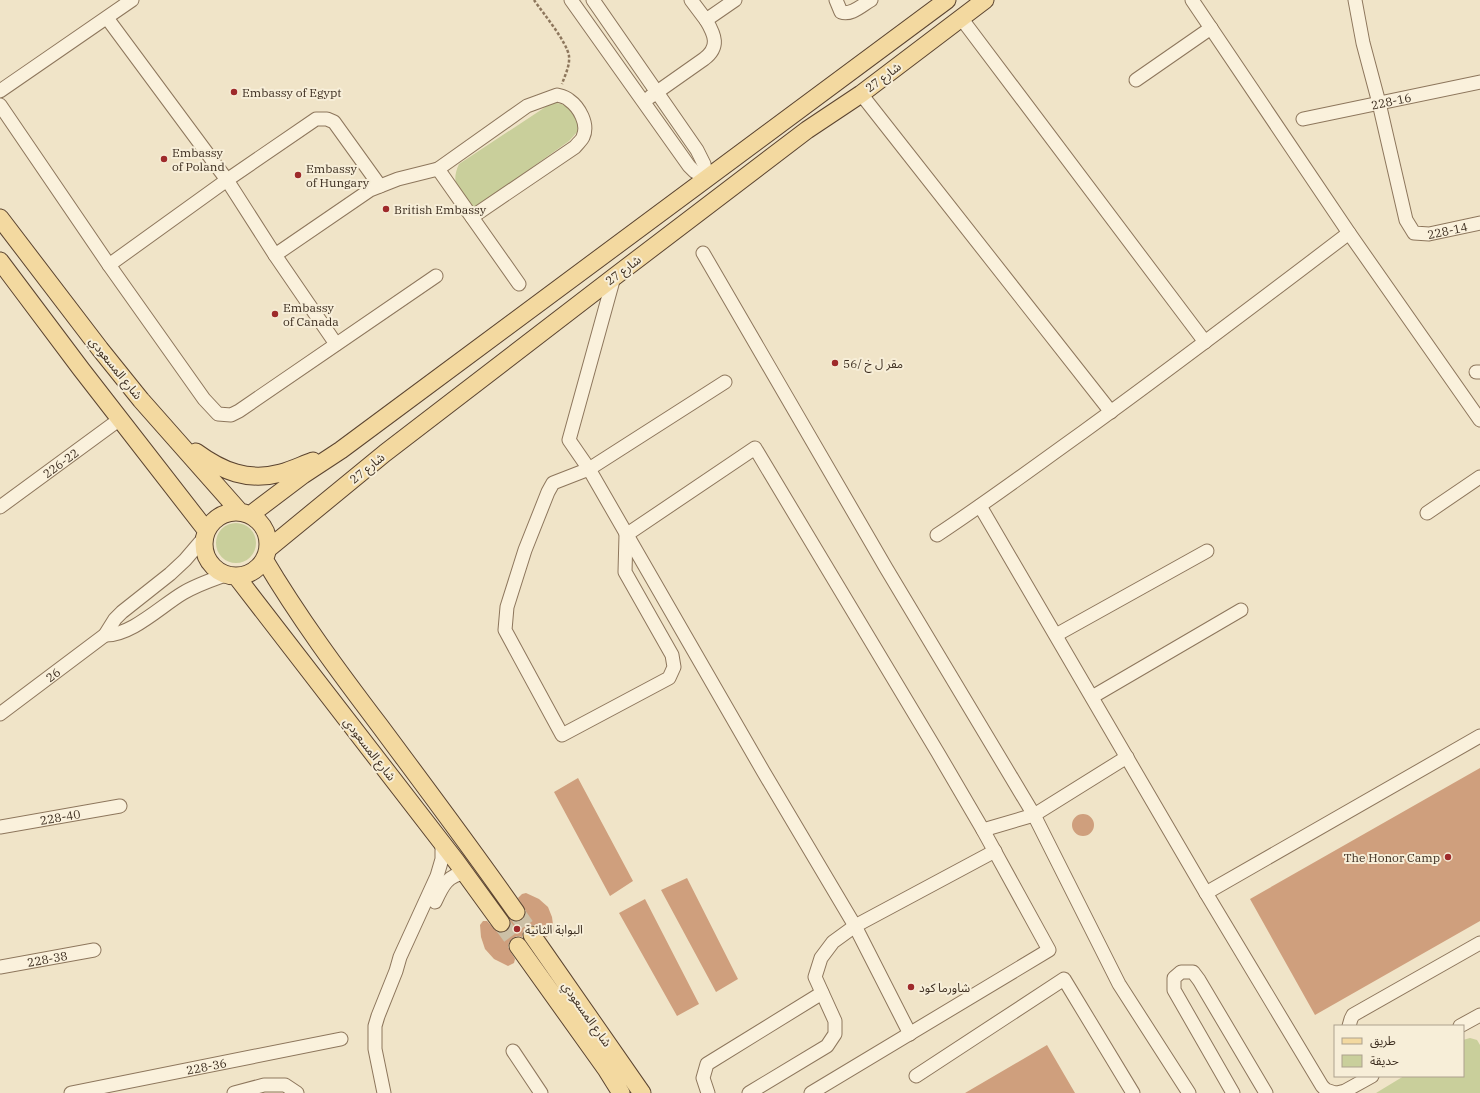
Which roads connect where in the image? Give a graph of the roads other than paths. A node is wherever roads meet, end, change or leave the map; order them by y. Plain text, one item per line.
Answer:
1 (132, 0) edge
2 (571, 0) edge
3 (593, 0) edge
4 (691, 0) edge
5 (836, 0) edge
6 (871, 0) edge
7 (947, 0) edge
8 (985, 0) edge
9 (1192, 0) edge
10 (1355, 0) edge
11 (731, 1) edge
12 (107, 18) junction
13 (961, 18) junction
14 (706, 20) junction
15 (1211, 28) junction
16 (1136, 80) dead end
17 (1480, 82) edge
18 (0, 91) edge
19 (657, 92) junction
20 (861, 94) junction
21 (643, 102) junction
22 (1379, 103) junction
23 (0, 105) edge
24 (793, 114) junction
25 (1303, 119) dead end
26 (807, 130) junction
27 (438, 169) junction
28 (707, 178) junction
29 (227, 180) junction
30 (380, 186) junction
31 (721, 196) junction
32 (472, 217) junction
33 (0, 218) edge
34 (1480, 223) edge
35 (1349, 233) junction
36 (703, 253) dead end
37 (275, 255) junction
38 (0, 261) edge
39 (109, 265) junction
40 (436, 276) dead end
41 (614, 277) junction
42 (519, 284) dead end
43 (1205, 342) junction
44 (336, 344) junction
45 (725, 382) dead end
46 (1111, 412) junction
47 (120, 419) junction
48 (1480, 420) edge
49 (168, 430) junction
50 (341, 450) junction
51 (589, 469) junction
52 (1480, 477) edge
53 (980, 506) junction
54 (0, 507) edge
55 (245, 513) junction
56 (1427, 513) dead end
57 (205, 534) junction
58 (626, 535) junction
59 (936, 535) dead end
60 (1207, 551) dead end
61 (266, 554) junction
62 (231, 576) junction
63 (1241, 610) dead end
64 (105, 635) junction
65 (1056, 635) junction
66 (1092, 697) junction
67 (0, 714) edge
68 (1480, 736) edge
69 (1127, 757) junction
70 (120, 806) dead end
71 (1034, 815) junction
72 (0, 826) edge
73 (983, 830) junction
74 (442, 842) junction
75 (994, 851) junction
76 (465, 873) junction
77 (1206, 893) junction
78 (516, 912) tunnel mouth
79 (501, 923) tunnel mouth
80 (855, 926) junction
81 (532, 935) tunnel mouth
82 (1480, 943) edge
83 (518, 946) tunnel mouth
84 (94, 950) dead end
85 (0, 967) edge
86 (396, 971) junction
87 (822, 993) junction
88 (1480, 1015) edge
89 (1349, 1025) edge
90 (1462, 1025) edge
91 (910, 1034) junction
92 (341, 1039) dead end
93 (513, 1051) dead end
94 (916, 1076) dead end
95 (1370, 1077) edge
96 (71, 1093) edge
97 (234, 1093) edge
98 (297, 1093) edge
99 (384, 1093) edge
100 (541, 1093) edge
101 (621, 1093) edge
102 (642, 1093) edge
103 (708, 1093) edge
104 (749, 1093) edge
105 (811, 1093) edge
106 (1133, 1093) edge
107 (1189, 1093) edge
108 (1233, 1093) edge
109 (1266, 1093) edge
110 (1336, 1093) edge

1 - 12 street
2 - 21 street
3 - 19 street
4 - 14 street
5 - 6 street
7 - 24 main road, شارع 27
8 - 13 main road, شارع 27
9 - 15 street
10 - 22 street
11 - 14 street
12 - 18 street
12 - 29 street
13 - 20 main road, شارع 27
13 - 43 street
14 - 19 street
15 - 16 street
15 - 35 street
17 - 22 street, 228-16
19 - 21 street
19 - 28 street
20 - 26 main road, شارع 27
20 - 46 street
21 - 28 street
22 - 25 street, 228-16
22 - 34 street, 228-14
23 - 39 street
24 - 26 main road
24 - 28 main road, شارع 27
26 - 31 main road, شارع 27
27 - 30 street
27 - 32 street
27 - 32 street
28 - 31 main road
28 - 50 main road, شارع 27
29 - 30 street
29 - 37 street
29 - 39 street
30 - 37 street
31 - 41 main road, شارع 27
32 - 42 street
33 - 49 main road, شارع المسعودي
35 - 43 street
35 - 48 street
36 - 71 street
37 - 44 street
38 - 47 main road
39 - 44 street
40 - 44 street
41 - 51 street
41 - 61 main road, شارع 27
43 - 46 street
45 - 51 street
46 - 53 street
47 - 54 street, 226-22
47 - 57 main road
49 - 50 main road
49 - 55 main road, شارع المسعودي
50 - 55 main road, شارع 27
51 - 58 street
51 - 58 street
52 - 56 street
53 - 59 street
53 - 65 street
55 - 57 main road
55 - 61 main road
57 - 62 main road
57 - 64 street
58 - 73 street
58 - 80 street
60 - 65 street
61 - 62 main road
61 - 78 main road, شارع المسعودي
62 - 64 street
62 - 74 main road, شارع المسعودي
63 - 66 street
64 - 67 street, 26
65 - 66 street
66 - 69 street
68 - 77 street
69 - 71 street
69 - 77 street
70 - 72 street, 228-40
71 - 73 street
71 - 107 street
73 - 75 street
74 - 76 main road, شارع المسعودي
74 - 86 street
75 - 80 street
75 - 91 street
76 - 79 main road, شارع المسعودي
76 - 86 street
77 - 110 street
80 - 87 street
80 - 91 street
81 - 102 main road, شارع المسعودي
82 - 89 street
83 - 101 main road, شارع المسعودي
84 - 85 street, 228-38
86 - 99 street
87 - 103 street
87 - 104 street
88 - 90 street
91 - 105 street
92 - 96 street, 228-36
93 - 100 street
94 - 106 street
95 - 110 street
97 - 98 street
108 - 109 street

